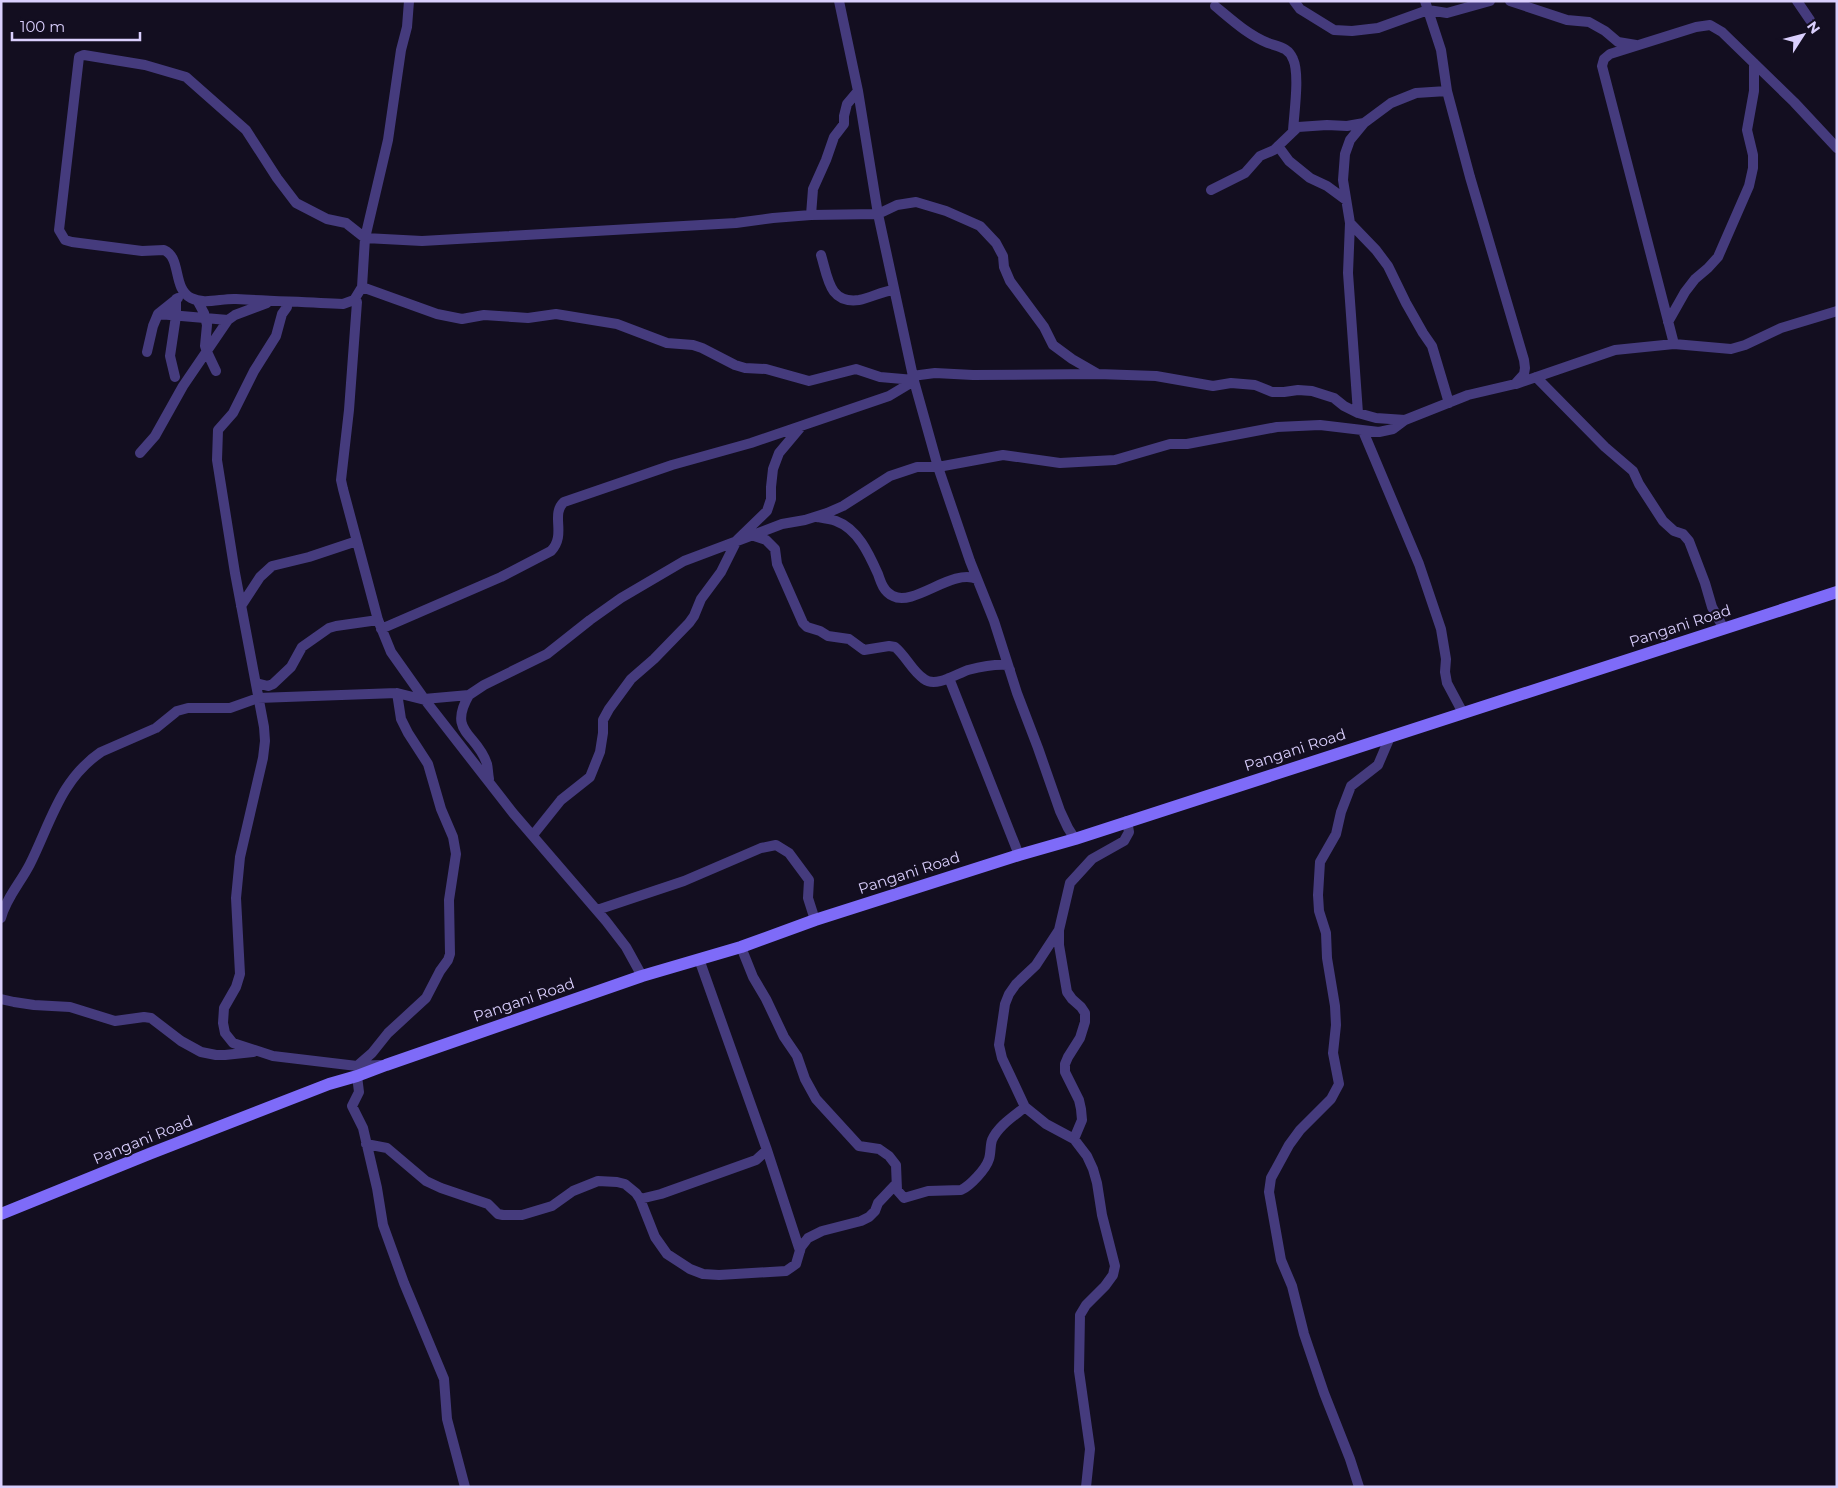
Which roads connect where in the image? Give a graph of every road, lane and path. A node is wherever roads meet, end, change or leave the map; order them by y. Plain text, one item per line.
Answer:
1 (409, 1) edge
2 (839, 1) edge
3 (1294, 1) edge
4 (1490, 1) edge
5 (1510, 1) edge
6 (1797, 1) edge
7 (1215, 6) dead end
8 (1426, 6) edge
9 (1810, 20) dead end
10 (1637, 45) junction
11 (1754, 63) junction
12 (858, 91) junction
13 (1447, 91) junction
14 (1364, 123) junction
15 (1292, 131) junction
16 (1278, 146) junction
17 (1837, 148) edge
18 (1210, 190) dead end
19 (1346, 200) junction
20 (878, 214) junction
21 (811, 215) junction
22 (1350, 223) junction
23 (365, 238) junction
24 (821, 255) dead end
25 (362, 288) junction
26 (894, 290) junction
27 (180, 295) junction
28 (197, 300) junction
29 (354, 300) junction
30 (270, 302) junction
31 (287, 302) junction
32 (1837, 311) edge
33 (158, 314) junction
34 (176, 316) junction
35 (205, 319) junction
36 (228, 320) junction
37 (1668, 322) junction
38 (1674, 344) junction
39 (147, 352) dead end
40 (207, 352) junction
41 (216, 371) dead end
42 (1098, 374) junction
43 (175, 377) dead end
44 (1536, 377) junction
45 (913, 379) junction
46 (1515, 384) junction
47 (1449, 403) junction
48 (1358, 413) junction
49 (1406, 420) junction
50 (802, 426) junction
51 (1363, 430) junction
52 (140, 453) dead end
53 (938, 467) junction
54 (816, 517) junction
55 (751, 535) junction
56 (737, 540) junction
57 (357, 541) junction
58 (977, 579) junction
59 (1837, 592) edge
60 (242, 606) junction
61 (379, 624) junction
62 (1724, 629) junction
63 (1010, 670) junction
64 (949, 678) junction
65 (256, 682) junction
66 (397, 693) junction
67 (469, 695) junction
68 (258, 698) junction
69 (424, 700) junction
70 (1463, 713) junction
71 (1390, 737) junction
72 (489, 781) junction
73 (1127, 821) junction
74 (533, 835) junction
75 (1075, 839) junction
76 (1019, 855) junction
77 (597, 910) junction
78 (1, 918) edge
79 (816, 920) junction
80 (1060, 930) junction
81 (741, 947) junction
82 (699, 959) junction
83 (642, 976) junction
84 (1, 999) edge
85 (258, 1052) junction
86 (357, 1071) junction
87 (1025, 1107) junction
88 (1074, 1139) junction
89 (366, 1144) junction
90 (768, 1150) junction
91 (896, 1184) junction
92 (640, 1199) junction
93 (1, 1214) edge
94 (800, 1251) junction
95 (464, 1487) edge
96 (1086, 1487) edge
97 (1359, 1487) edge

1 - 23 street
2 - 12 street
3 - 8 street
4 - 8 street
5 - 10 street
6 - 9 street
7 - 15 street
8 - 13 street
10 - 11 street
10 - 37 street
11 - 17 street
11 - 37 street
12 - 20 street
12 - 21 street
13 - 14 street
13 - 46 street
14 - 15 street
14 - 19 street
15 - 16 street
16 - 18 street
16 - 19 street
19 - 22 street
20 - 21 street
20 - 26 street
20 - 42 street
21 - 23 street
22 - 47 street
22 - 48 street
23 - 25 street
23 - 27 street
24 - 26 street
25 - 29 street
25 - 45 street
26 - 45 street
27 - 28 street
27 - 33 street
27 - 34 street
28 - 30 street
28 - 35 street
29 - 31 street
29 - 57 street
30 - 31 street
30 - 36 street
31 - 60 street
32 - 38 street
33 - 34 street
33 - 39 street
34 - 35 street
34 - 43 street
35 - 36 street
35 - 40 street
36 - 40 street
37 - 38 street
38 - 44 street
40 - 41 street
40 - 52 street
42 - 45 street
42 - 48 street
44 - 46 street
44 - 62 street
45 - 50 street
45 - 53 street
46 - 47 street
47 - 49 street
48 - 49 street
49 - 51 street
50 - 56 street
50 - 61 street
51 - 53 street
51 - 70 street
53 - 54 street
53 - 58 street
54 - 55 street
54 - 58 street
55 - 56 street
55 - 64 street
56 - 67 street
56 - 74 street
57 - 60 street
57 - 61 street
58 - 63 street
59 - 62 main road, Pangani Road
60 - 65 street
61 - 65 street
61 - 69 street
62 - 70 main road, Pangani Road
63 - 64 street
63 - 75 street
64 - 76 street
65 - 68 street
66 - 68 street
66 - 69 street
66 - 86 street
67 - 69 street
67 - 72 street
68 - 78 street
68 - 85 street
69 - 72 street
70 - 71 main road, Pangani Road
71 - 73 main road, Pangani Road
71 - 97 street
72 - 74 street
73 - 75 main road, Pangani Road
73 - 80 street
74 - 77 street
75 - 76 main road, Pangani Road
76 - 79 main road, Pangani Road
77 - 79 street
77 - 83 street
79 - 81 main road, Pangani Road
80 - 87 street
80 - 88 street
81 - 82 main road, Pangani Road
81 - 91 street
82 - 83 main road, Pangani Road
82 - 90 street
83 - 86 main road, Pangani Road
84 - 85 street
85 - 86 street
86 - 89 street
86 - 93 main road, Pangani Road
87 - 88 street
87 - 91 street
88 - 96 street
89 - 92 street
89 - 95 street
90 - 92 street
90 - 94 street
91 - 94 street
92 - 94 street

